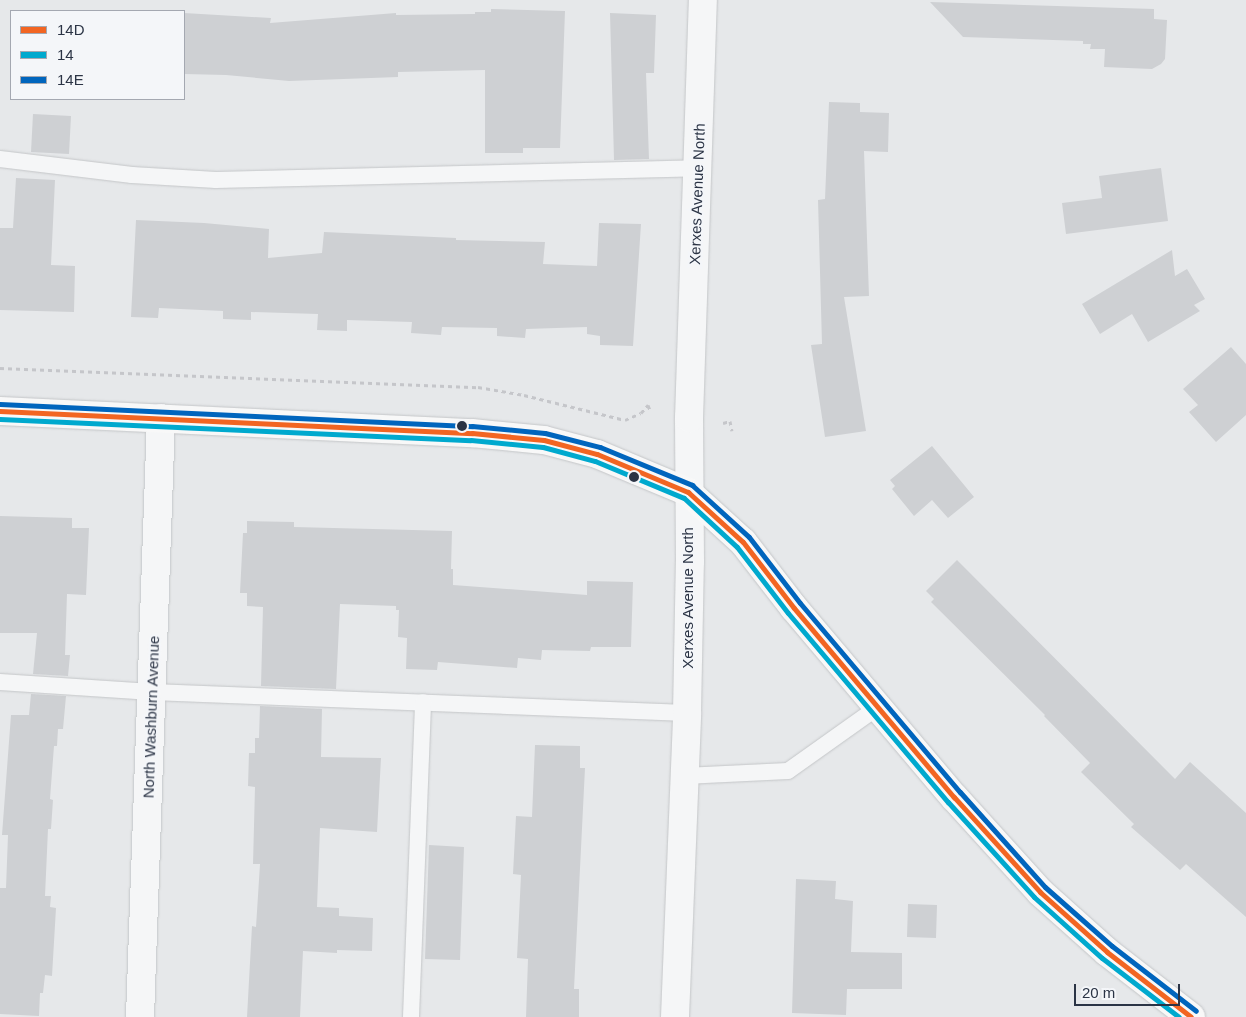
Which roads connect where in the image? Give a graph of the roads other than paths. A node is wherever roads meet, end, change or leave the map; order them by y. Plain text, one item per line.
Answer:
1 (704, 0) edge
2 (0, 159) edge
3 (698, 168) junction
4 (0, 411) edge
5 (161, 418) junction
6 (688, 492) junction
7 (0, 682) edge
8 (152, 692) junction
9 (423, 702) junction
10 (878, 707) junction
11 (687, 713) junction
12 (684, 776) junction
13 (140, 1017) edge
14 (411, 1017) edge
15 (674, 1017) edge
16 (1191, 1017) edge

1 - 3 street, Xerxes Avenue North
2 - 3 lane
3 - 6 street, Xerxes Avenue North
4 - 5 street
5 - 6 street
5 - 8 street, North Washburn Avenue
6 - 10 street
6 - 11 street, Xerxes Avenue North
7 - 8 lane
8 - 9 lane
8 - 13 street, North Washburn Avenue
9 - 11 lane
9 - 14 lane
10 - 12 lane
10 - 16 street
11 - 12 street, Xerxes Avenue North
12 - 15 street, Xerxes Avenue North

